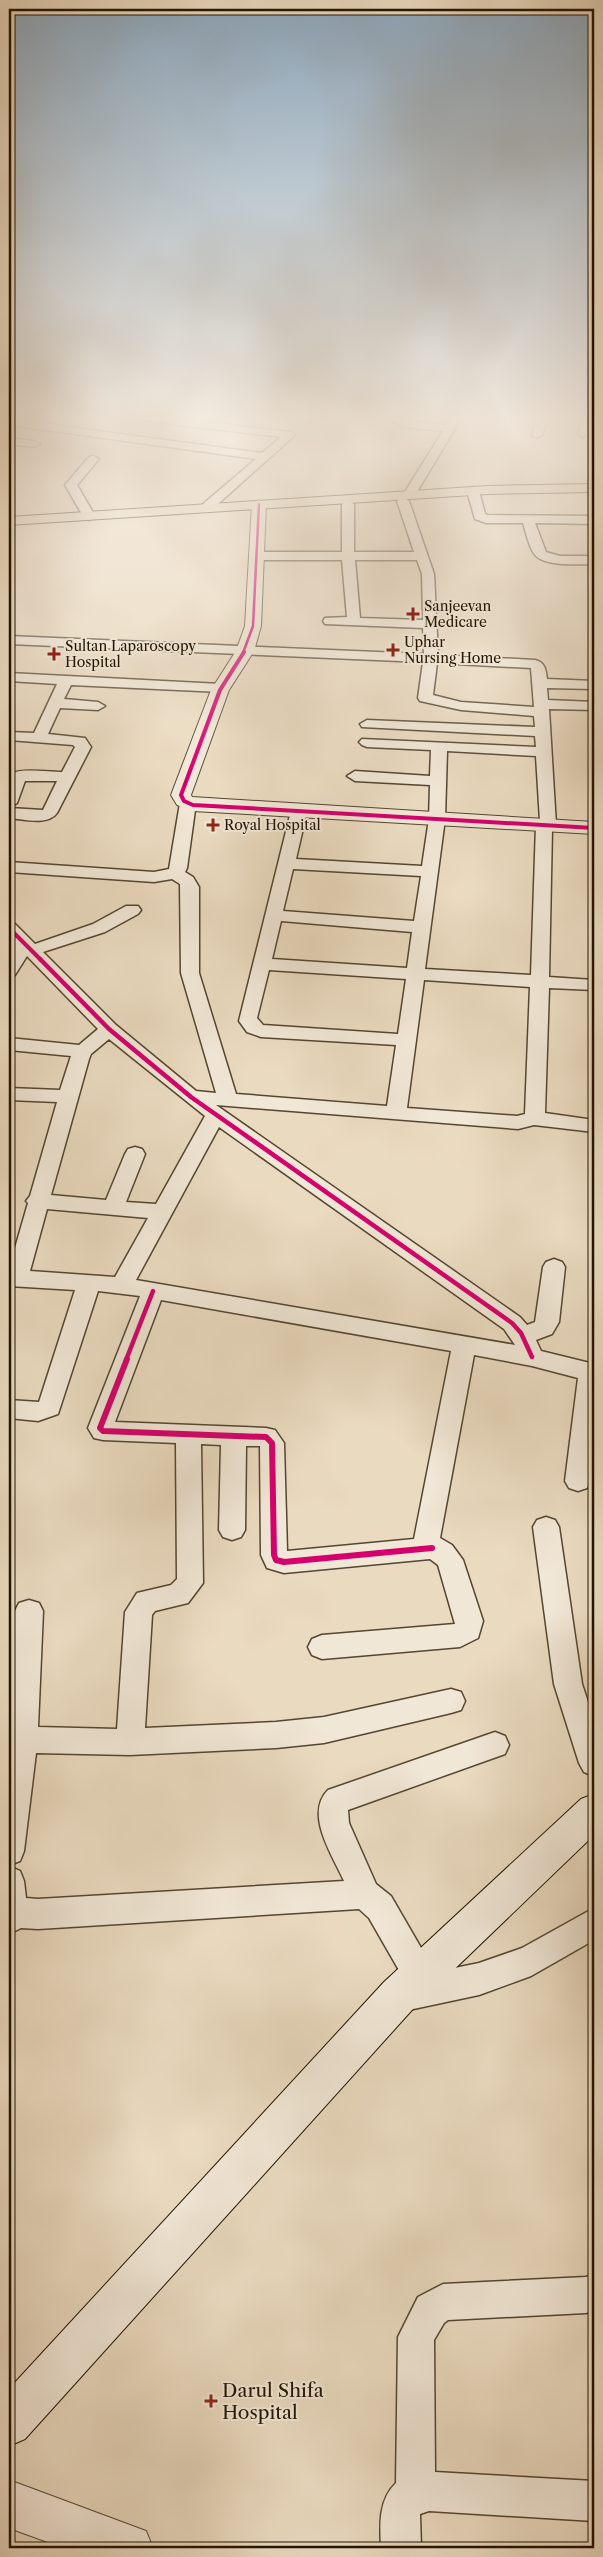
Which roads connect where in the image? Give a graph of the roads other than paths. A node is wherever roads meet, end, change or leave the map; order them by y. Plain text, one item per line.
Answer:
1 (257, 536) edge
2 (348, 536) edge
3 (417, 536) edge
4 (534, 536) edge
5 (257, 556) junction
6 (348, 556) junction
7 (422, 556) junction
8 (594, 560) edge
9 (330, 621) dead end
10 (354, 622) junction
11 (430, 624) junction
12 (11, 645) edge
13 (245, 650) junction
14 (431, 658) junction
15 (9, 677) edge
16 (66, 680) junction
17 (109, 682) junction
18 (540, 683) junction
19 (594, 685) edge
20 (221, 688) junction
21 (56, 703) junction
22 (594, 706) edge
23 (541, 710) junction
24 (594, 718) edge
25 (367, 724) dead end
26 (442, 728) junction
27 (543, 732) junction
28 (9, 736) edge
29 (39, 738) junction
30 (367, 742) dead end
31 (440, 746) junction
32 (544, 752) junction
33 (355, 776) dead end
34 (67, 777) junction
35 (438, 781) junction
36 (9, 803) edge
37 (188, 803) junction
38 (299, 811) junction
39 (9, 814) edge
40 (437, 819) junction
41 (546, 825) junction
42 (594, 828) edge
43 (286, 863) junction
44 (9, 867) edge
45 (430, 872) junction
46 (175, 873) junction
47 (132, 910) dead end
48 (273, 915) junction
49 (422, 927) junction
50 (9, 928) edge
51 (22, 949) edge
52 (261, 964) junction
53 (9, 971) edge
54 (416, 974) junction
55 (539, 982) junction
56 (594, 985) edge
57 (109, 1028) junction
58 (407, 1040) junction
59 (9, 1044) edge
60 (83, 1051) junction
61 (9, 1094) edge
62 (68, 1096) junction
63 (222, 1107) junction
64 (396, 1114) junction
65 (533, 1118) junction
66 (594, 1126) edge
67 (134, 1154) dead end
68 (37, 1201) junction
69 (113, 1208) junction
70 (162, 1212) junction
71 (554, 1267) dead end
72 (13, 1279) edge
73 (89, 1284) junction
74 (122, 1285) junction
75 (153, 1291) junction
76 (522, 1336) junction
77 (464, 1345) junction
78 (532, 1357) junction
79 (593, 1372) edge
80 (9, 1409) edge
81 (188, 1434) junction
82 (234, 1436) junction
83 (578, 1481) dead end
84 (546, 1527) dead end
85 (232, 1530) dead end
86 (432, 1548) junction
87 (29, 1611) dead end
88 (322, 1648) dead end
89 (451, 1701) dead end
90 (23, 1740) junction
91 (130, 1742) junction
92 (495, 1745) dead end
93 (594, 1763) edge
94 (594, 1811) edge
95 (9, 1851) edge
96 (9, 1881) edge
97 (365, 1894) junction
98 (10, 1914) edge
99 (594, 1923) edge
100 (409, 1986) junction
101 (594, 2292) edge
102 (9, 2423) edge
103 (415, 2492) junction
104 (594, 2501) edge
105 (9, 2504) edge
106 (111, 2545) edge
107 (401, 2548) edge

1 - 5 street
2 - 6 street
3 - 7 street
4 - 8 street
5 - 6 street
5 - 13 street
6 - 7 street
6 - 10 street
7 - 11 street
9 - 10 street
10 - 11 street
11 - 14 street
12 - 13 street
13 - 14 street
13 - 20 street
14 - 18 street
14 - 23 street
15 - 16 street
16 - 17 street
16 - 21 street
17 - 20 street
17 - 21 street
18 - 19 street
18 - 23 street
20 - 37 street
21 - 29 street
22 - 23 street
23 - 24 street
23 - 27 street
25 - 26 street
26 - 27 street
26 - 31 street
27 - 32 street
28 - 29 street
29 - 34 street
30 - 31 street
31 - 32 street
31 - 35 street
32 - 41 street
33 - 35 street
34 - 36 street
34 - 39 street
35 - 40 street
37 - 38 street
37 - 46 street
38 - 40 street
38 - 43 street
40 - 41 street
40 - 45 street
41 - 42 street
41 - 55 street
43 - 45 street
43 - 48 street
44 - 46 street
45 - 49 street
46 - 63 street
47 - 51 street
48 - 49 street
48 - 52 street
49 - 54 street
50 - 51 street
51 - 53 street
51 - 57 street
52 - 54 street
52 - 58 street
54 - 55 street
54 - 58 street
55 - 56 street
55 - 65 street
57 - 60 street
57 - 63 street
58 - 64 street
59 - 60 street
60 - 62 street
61 - 62 street
62 - 68 street
63 - 64 street
63 - 70 street
63 - 76 street
64 - 65 street
65 - 66 street
67 - 69 street
68 - 69 street
68 - 72 street
69 - 70 street
70 - 74 street
71 - 76 street
72 - 73 street
73 - 74 street
73 - 80 street
74 - 75 street
75 - 77 street
75 - 81 street
76 - 78 street
77 - 78 street
77 - 86 street
78 - 79 street
79 - 83 street
81 - 82 street
81 - 91 street
82 - 85 street
82 - 86 street
84 - 93 street
86 - 88 street
87 - 90 street
89 - 91 street
90 - 91 street
90 - 95 street
92 - 97 street
94 - 100 street
96 - 98 street
97 - 98 street
97 - 100 street
99 - 100 street
100 - 102 street
101 - 103 street
103 - 104 street
103 - 107 street
105 - 106 street

